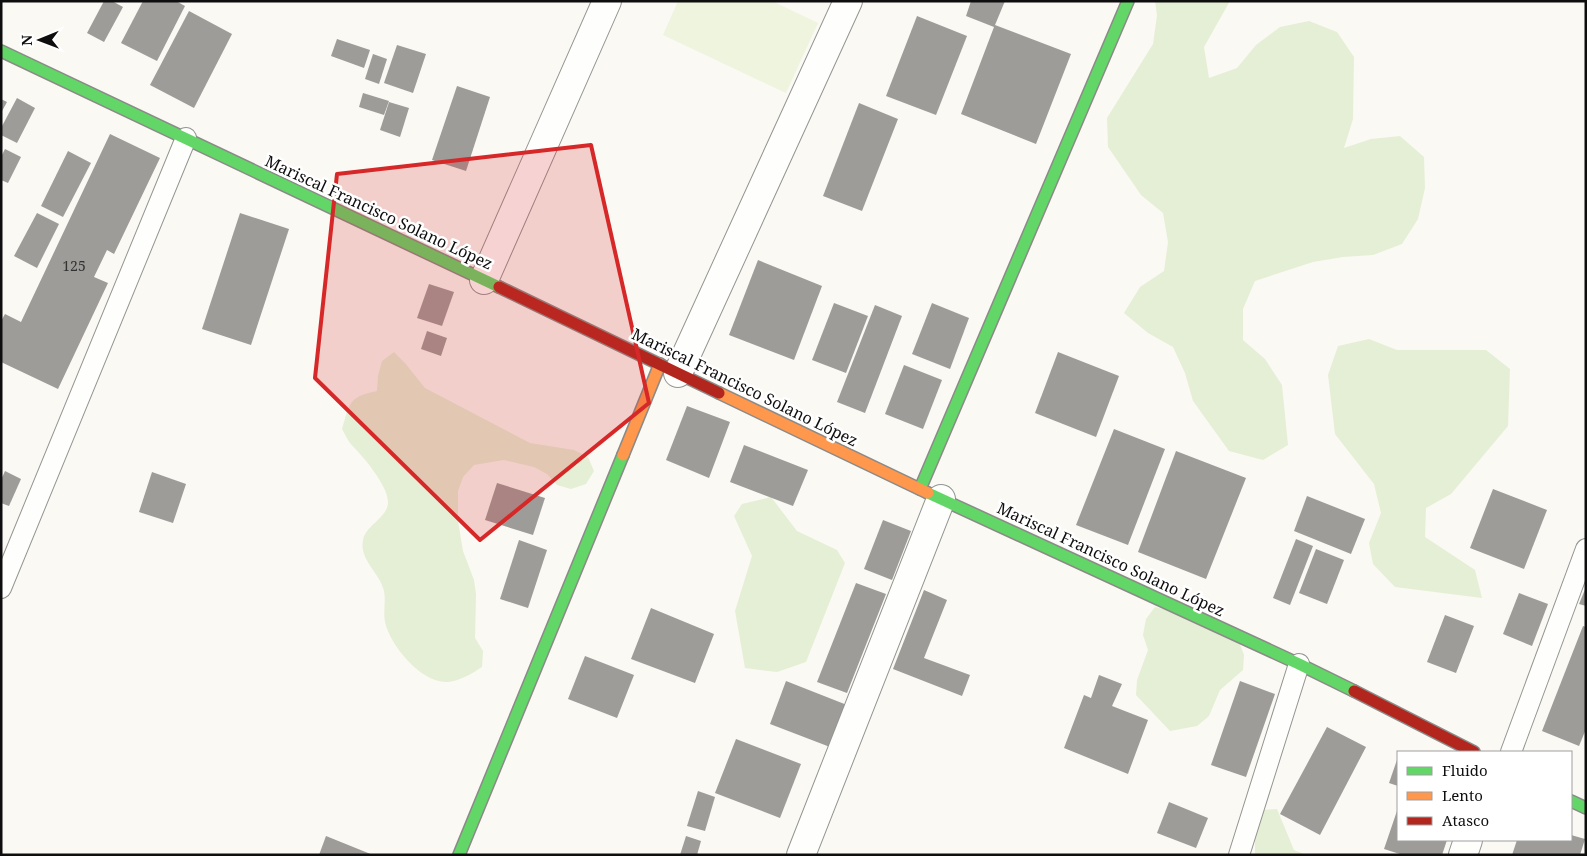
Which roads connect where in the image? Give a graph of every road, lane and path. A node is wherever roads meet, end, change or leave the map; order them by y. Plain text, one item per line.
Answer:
1 (607, 1) edge
2 (848, 1) edge
3 (1128, 1) edge
4 (1, 50) edge
5 (186, 138) junction
6 (484, 280) junction
7 (669, 368) junction
8 (931, 494) junction
9 (1586, 549) edge
10 (1, 588) edge
11 (1299, 664) junction
12 (1472, 751) edge
13 (1511, 751) edge
14 (1572, 801) edge
15 (1586, 808) edge
16 (1468, 841) edge
17 (459, 855) edge
18 (801, 855) edge
19 (1239, 855) edge
20 (1463, 855) edge

1 - 6 street
2 - 7 street
3 - 8 main road
4 - 5 main road, Mariscal Francisco Solano López
5 - 6 main road, Mariscal Francisco Solano López
5 - 10 lane
6 - 7 main road, Mariscal Francisco Solano López
7 - 8 main road, Mariscal Francisco Solano López
7 - 17 main road
8 - 11 main road, Mariscal Francisco Solano López
8 - 18 street
9 - 13 lane
11 - 12 main road, Mariscal Francisco Solano López
11 - 19 lane
14 - 15 main road
16 - 20 street

